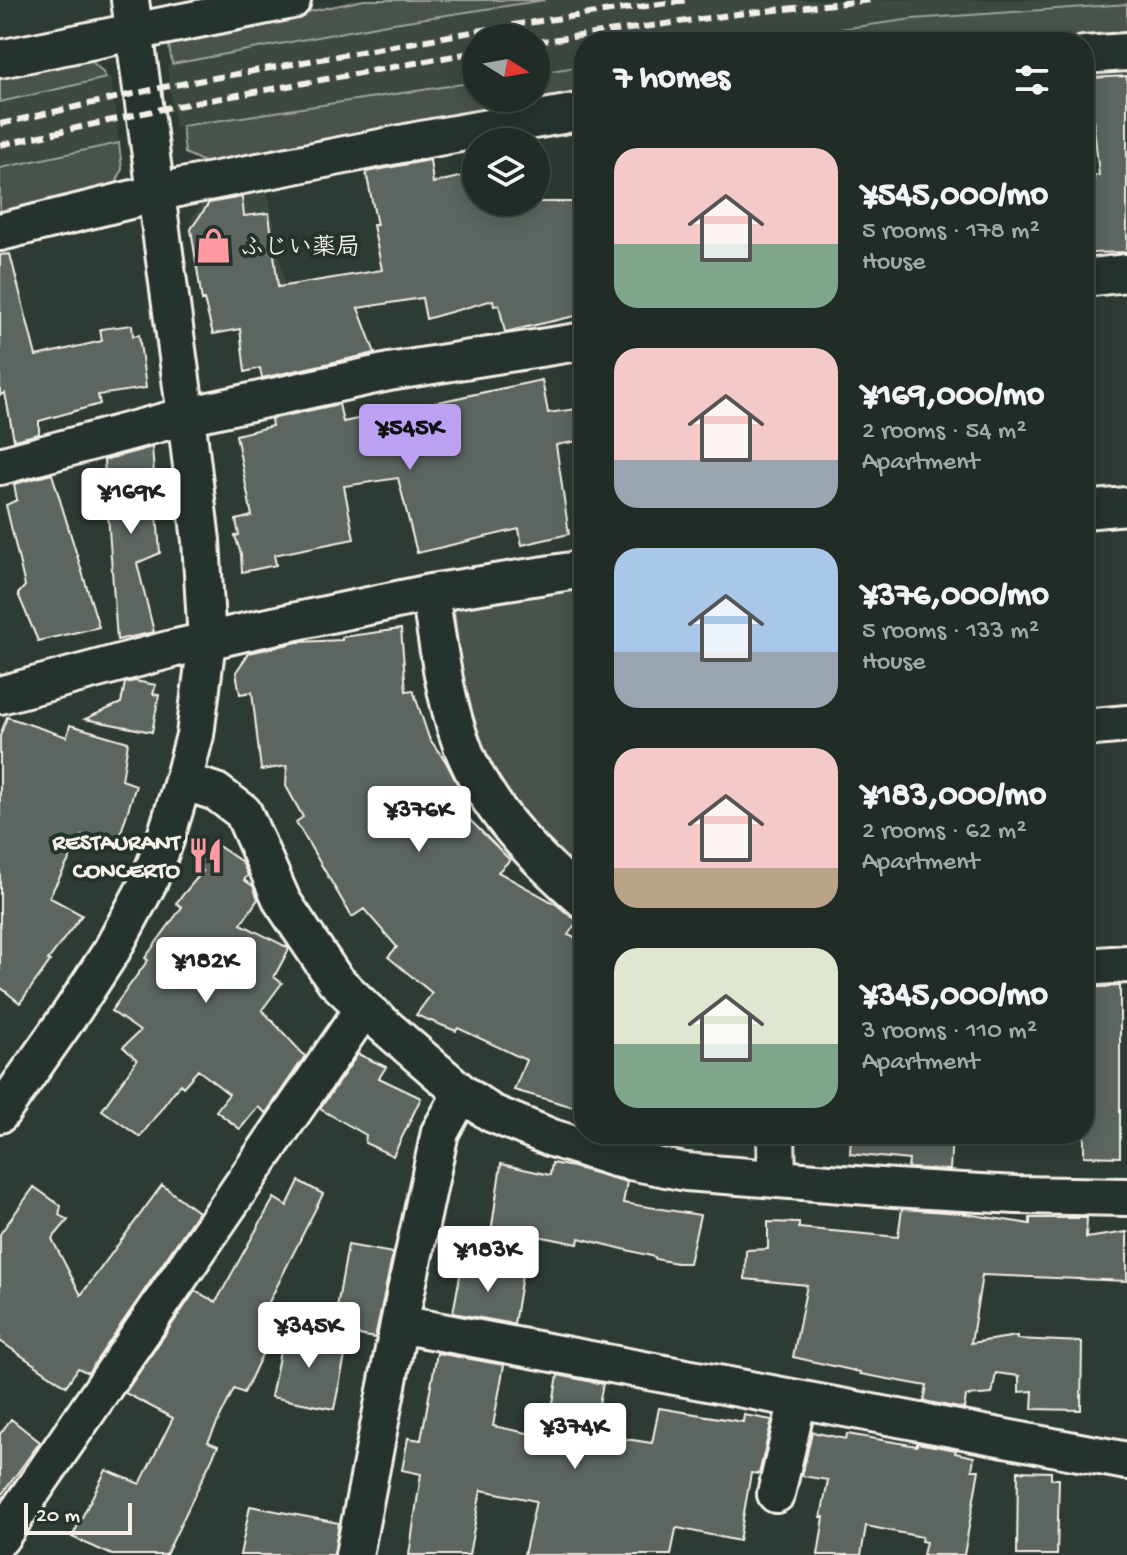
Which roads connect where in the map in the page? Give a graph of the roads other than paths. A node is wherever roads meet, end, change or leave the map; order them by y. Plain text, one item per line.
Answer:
1 (292, 0) edge
2 (132, 16) edge
3 (1127, 52) edge
4 (1094, 54) edge
5 (0, 59) edge
6 (574, 113) edge
7 (155, 193) junction
8 (0, 232) edge
9 (1127, 273) edge
10 (1094, 277) edge
11 (574, 343) edge
12 (186, 416) junction
13 (0, 466) edge
14 (1127, 506) edge
15 (1094, 509) edge
16 (574, 571) edge
17 (430, 593) junction
18 (207, 641) junction
19 (0, 695) edge
20 (1127, 724) edge
21 (1094, 727) edge
22 (183, 781) junction
23 (574, 891) edge
24 (1127, 964) edge
25 (1094, 966) edge
26 (364, 1008) junction
27 (462, 1093) junction
28 (0, 1114) edge
29 (776, 1144) edge
30 (777, 1179) junction
31 (1127, 1197) edge
32 (399, 1324) junction
33 (798, 1399) junction
34 (1127, 1461) edge
35 (776, 1494) dead end
36 (0, 1538) edge
37 (0, 1544) edge
38 (16, 1555) edge
39 (354, 1555) edge

1 - 2 street
2 - 5 street
2 - 7 street
3 - 4 street
6 - 7 street
7 - 8 street
7 - 12 street
9 - 10 street
11 - 12 street
12 - 13 street
12 - 18 street
14 - 15 street
16 - 17 street
17 - 18 street
17 - 23 street
18 - 19 street
18 - 22 street
20 - 21 street
22 - 26 street
22 - 28 street
24 - 25 street
26 - 27 street
26 - 36 street
27 - 30 street
27 - 32 street
29 - 30 street
30 - 31 street
32 - 33 street
32 - 39 street
33 - 34 street
33 - 35 street
37 - 38 street

